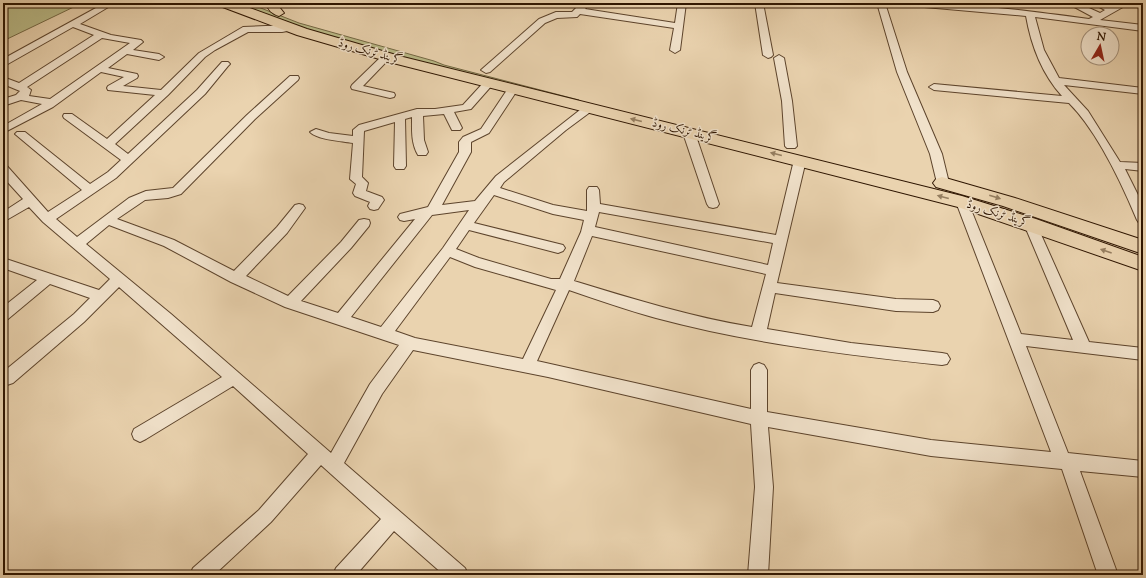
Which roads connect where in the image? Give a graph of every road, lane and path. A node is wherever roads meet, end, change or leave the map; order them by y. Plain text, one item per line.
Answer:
1 (111, 3) edge
2 (224, 3) edge
3 (253, 3) edge
4 (586, 3) edge
5 (682, 3) edge
6 (759, 3) edge
7 (880, 3) edge
8 (913, 3) edge
9 (1071, 3) edge
10 (1096, 3) edge
11 (1126, 3) edge
12 (275, 8) edge
13 (1112, 10) junction
14 (579, 12) junction
15 (1030, 14) junction
16 (1101, 17) junction
17 (1091, 22) junction
18 (72, 24) junction
19 (678, 26) junction
20 (290, 28) junction
21 (1143, 28) edge
22 (102, 34) junction
23 (675, 50) dead end
24 (125, 51) junction
25 (768, 54) dead end
26 (387, 56) junction
27 (159, 58) dead end
28 (779, 58) dead end
29 (3, 63) edge
30 (225, 64) dead end
31 (99, 69) junction
32 (488, 77) junction
33 (294, 78) dead end
34 (3, 80) edge
35 (1055, 81) junction
36 (934, 86) dead end
37 (513, 89) junction
38 (1143, 91) edge
39 (20, 92) junction
40 (164, 93) junction
41 (390, 95) dead end
42 (1073, 100) junction
43 (3, 103) edge
44 (52, 103) junction
45 (593, 103) junction
46 (448, 110) junction
47 (417, 112) junction
48 (68, 116) dead end
49 (400, 117) junction
50 (456, 128) dead end
51 (3, 130) edge
52 (316, 132) dead end
53 (689, 132) junction
54 (21, 134) dead end
55 (359, 140) junction
56 (108, 144) junction
57 (791, 146) junction
58 (422, 152) dead end
59 (129, 160) junction
60 (800, 160) junction
61 (1116, 165) junction
62 (400, 166) dead end
63 (1143, 167) edge
64 (3, 169) edge
65 (943, 183) junction
66 (90, 190) junction
67 (491, 190) junction
68 (592, 190) dead end
69 (31, 200) junction
70 (962, 202) junction
71 (713, 204) dead end
72 (479, 205) junction
73 (374, 206) dead end
74 (299, 208) dead end
75 (592, 211) junction
76 (430, 212) junction
77 (404, 217) dead end
78 (3, 218) edge
79 (47, 219) junction
80 (108, 220) junction
81 (1143, 220) edge
82 (364, 223) dead end
83 (1030, 224) junction
84 (465, 225) junction
85 (591, 231) dead end
86 (780, 240) junction
87 (77, 244) junction
88 (1143, 247) edge
89 (558, 248) dead end
90 (448, 251) junction
91 (4, 264) edge
92 (1143, 264) edge
93 (773, 271) junction
94 (48, 278) junction
95 (236, 278) junction
96 (119, 279) junction
97 (565, 285) junction
98 (769, 287) junction
99 (102, 296) junction
100 (290, 303) junction
101 (933, 306) dead end
102 (3, 315) edge
103 (341, 320) junction
104 (384, 334) junction
105 (758, 334) junction
106 (1016, 339) junction
107 (410, 342) junction
108 (1084, 348) junction
109 (1143, 354) edge
110 (942, 360) dead end
111 (527, 366) junction
112 (759, 370) dead end
113 (7, 378) dead end
114 (233, 378) junction
115 (760, 418) junction
116 (140, 434) dead end
117 (319, 454) junction
118 (1065, 461) junction
119 (332, 466) junction
120 (1143, 468) edge
121 (393, 519) junction
122 (451, 573) edge
123 (200, 575) edge
124 (344, 575) edge
125 (758, 575) edge
126 (1108, 575) edge

1 - 18 street
2 - 20 highway, گرینڈ ٹرنک روڈ
3 - 12 highway, گرینڈ ٹرنک روڈ
4 - 14 street
5 - 19 street
6 - 25 street
7 - 65 street
8 - 15 street
9 - 16 street
10 - 13 street
11 - 13 street
12 - 32 highway, گرینڈ ٹرنک روڈ
13 - 16 street
14 - 19 street
14 - 32 street
15 - 17 street
15 - 35 street
16 - 17 street
17 - 21 street
18 - 22 street
18 - 29 street
19 - 23 street
20 - 26 highway, گرینڈ ٹرنک روڈ
20 - 40 street
22 - 24 street
22 - 39 street
24 - 27 street
24 - 31 street
26 - 32 highway, گرینڈ ٹرنک روڈ
26 - 41 street
28 - 57 street
30 - 59 street
31 - 40 street
31 - 44 street
32 - 37 highway, گرینڈ ٹرنک روڈ
32 - 45 highway, گرینڈ ٹرنک روڈ
32 - 46 street
33 - 80 street
34 - 39 street
35 - 38 street
35 - 42 street
36 - 42 street
37 - 45 highway, گرینڈ ٹرنک روڈ
37 - 76 street
39 - 43 street
39 - 44 street
40 - 56 street
42 - 61 street
44 - 51 street
53 -> 45 highway, گرینڈ ٹرنک روڈ
45 - 57 highway, گرینڈ ٹرنک روڈ
45 - 67 street
46 - 47 street
46 - 50 street
47 - 49 street
47 - 58 street
48 - 56 street
49 - 55 street
49 - 62 street
52 - 55 street
60 -> 53 highway, گرینڈ ٹرنک روڈ
53 - 71 street
54 - 66 street
55 - 73 street
56 - 59 street
57 - 65 highway, گرینڈ ٹرنک روڈ
59 - 66 street
70 -> 60 highway, گرینڈ ٹرنک روڈ
60 - 86 street
61 - 63 street
61 - 81 street
64 - 69 street
65 -> 88 highway, گرینڈ ٹرنک روڈ
66 - 79 street
67 - 72 street
67 - 75 street
68 - 75 street
69 - 78 street
69 - 79 street
70 - 83 highway, گرینڈ ٹرنک روڈ
70 - 106 street
72 - 76 street
72 - 84 street
74 - 95 street
75 - 86 street
75 - 97 street
76 - 77 street
76 - 103 street
79 - 87 street
80 - 87 street
80 - 95 street
82 - 100 street
92 -> 83 highway, گرینڈ ٹرنک روڈ
83 - 108 street
84 - 89 street
84 - 90 street
85 - 93 street
86 - 93 street
87 - 96 street
90 - 97 street
90 - 104 street
91 - 94 street
93 - 98 street
94 - 99 street
94 - 102 street
95 - 100 street
96 - 99 street
96 - 114 street
97 - 105 street
97 - 111 street
98 - 101 street
98 - 105 street
99 - 113 street
100 - 103 street
103 - 104 street
104 - 107 street
105 - 110 street
106 - 108 street
106 - 118 street
107 - 111 street
107 - 119 street
108 - 109 street
111 - 115 street
112 - 115 street
114 - 116 street
114 - 117 street
115 - 118 street
115 - 125 street
117 - 119 street
117 - 123 street
118 - 120 street
118 - 126 street
119 - 121 street
121 - 122 street
121 - 124 street

